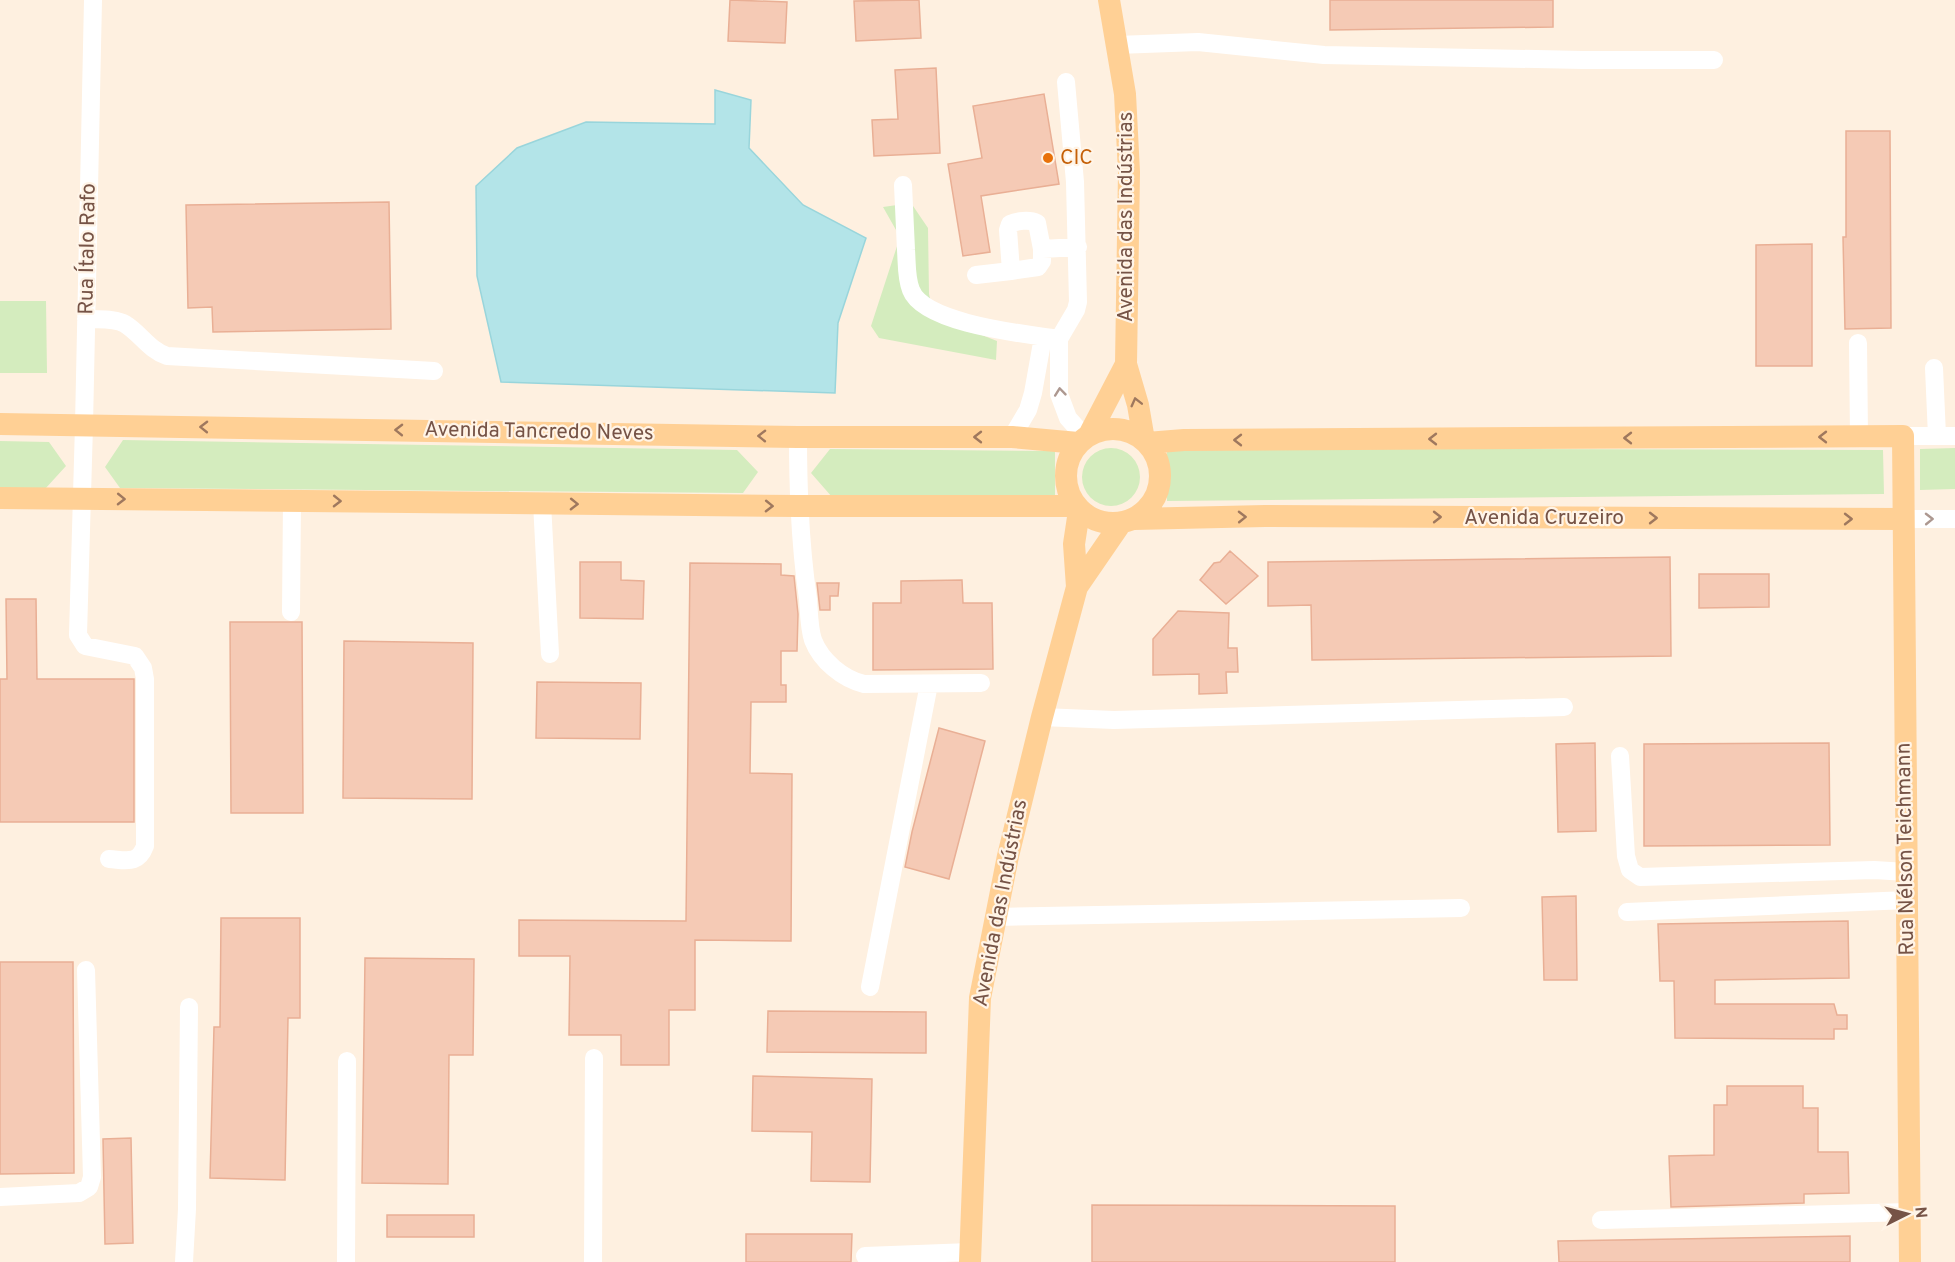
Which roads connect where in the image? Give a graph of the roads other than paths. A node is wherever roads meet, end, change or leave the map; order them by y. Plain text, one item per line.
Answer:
1 (93, 0) edge
2 (1109, 0) edge
3 (1117, 45) junction
4 (1714, 60) dead end
5 (1066, 82) dead end
6 (903, 185) dead end
7 (1078, 247) junction
8 (1042, 249) junction
9 (1011, 271) junction
10 (976, 275) dead end
11 (86, 319) junction
12 (1051, 338) junction
13 (1858, 343) dead end
14 (1126, 364) junction
15 (1934, 368) dead end
16 (434, 371) dead end
17 (0, 424) edge
18 (84, 425) junction
19 (1903, 436) junction
20 (1946, 436) edge
21 (798, 437) junction
22 (1012, 437) junction
23 (1859, 437) junction
24 (1084, 438) junction
25 (1146, 442) junction
26 (0, 498) edge
27 (82, 499) junction
28 (292, 501) junction
29 (542, 503) junction
30 (799, 506) junction
31 (1077, 509) junction
32 (1903, 519) junction
33 (1955, 519) edge
34 (1127, 521) junction
35 (1077, 587) junction
36 (291, 612) dead end
37 (550, 654) dead end
38 (981, 683) dead end
39 (929, 684) junction
40 (1564, 707) dead end
41 (1042, 717) junction
42 (1620, 756) dead end
43 (109, 859) dead end
44 (1907, 872) junction
45 (1907, 900) junction
46 (1461, 908) dead end
47 (1627, 912) dead end
48 (996, 917) junction
49 (86, 970) dead end
50 (870, 987) dead end
51 (189, 1007) dead end
52 (594, 1058) dead end
53 (347, 1061) dead end
54 (0, 1197) edge
55 (1910, 1212) junction
56 (1601, 1220) dead end
57 (865, 1256) dead end
58 (970, 1257) edge
59 (184, 1262) edge
60 (346, 1262) edge
61 (592, 1262) edge
62 (1911, 1262) edge

1 - 11 street, Rua Ítalo Rafo
2 - 3 main road, Avenida das Indústrias
3 - 4 street
3 - 14 main road, Avenida das Indústrias
5 - 7 street
6 - 12 street
7 - 8 street
7 - 12 street
8 - 9 street
8 - 9 street
9 - 10 street
11 - 16 street
11 - 18 street, Rua Ítalo Rafo
12 - 22 street
24 -> 12 street
13 - 23 street
14 - 24 main road
25 -> 14 main road
15 - 20 street
17 - 18 main road, Avenida Tancredo Neves
21 -> 18 main road, Avenida Tancredo Neves
18 - 27 street, Rua Ítalo Rafo
19 - 20 street
19 - 23 main road
19 - 32 main road, Rua Nélson Teichmann
22 -> 21 main road, Avenida Tancredo Neves
21 - 30 street
22 - 24 main road, Avenida Tancredo Neves
23 -> 25 main road
24 - 25 main road
24 - 31 main road
25 - 34 main road
26 - 27 main road
27 -> 28 main road
27 - 43 street, Rua Ítalo Rafo
28 -> 29 main road
28 - 36 street
29 -> 30 main road
29 - 37 street
30 - 31 main road
30 - 39 street
31 - 34 main road
31 - 35 main road
32 -> 33 street, Avenida Cruzeiro
34 -> 32 main road, Avenida Cruzeiro
32 - 44 main road, Rua Nélson Teichmann
34 - 35 main road
35 - 41 main road, Avenida das Indústrias
38 - 39 street
39 - 50 street
40 - 41 street
41 - 48 main road, Avenida das Indústrias
42 - 44 street
44 - 45 main road, Rua Nélson Teichmann
45 - 47 street
45 - 55 main road, Rua Nélson Teichmann
46 - 48 street
48 - 58 main road, Avenida das Indústrias
49 - 54 street
51 - 59 street
52 - 61 street
53 - 60 street
55 - 56 street
55 - 62 main road, Rua Nélson Teichmann
57 - 58 street

